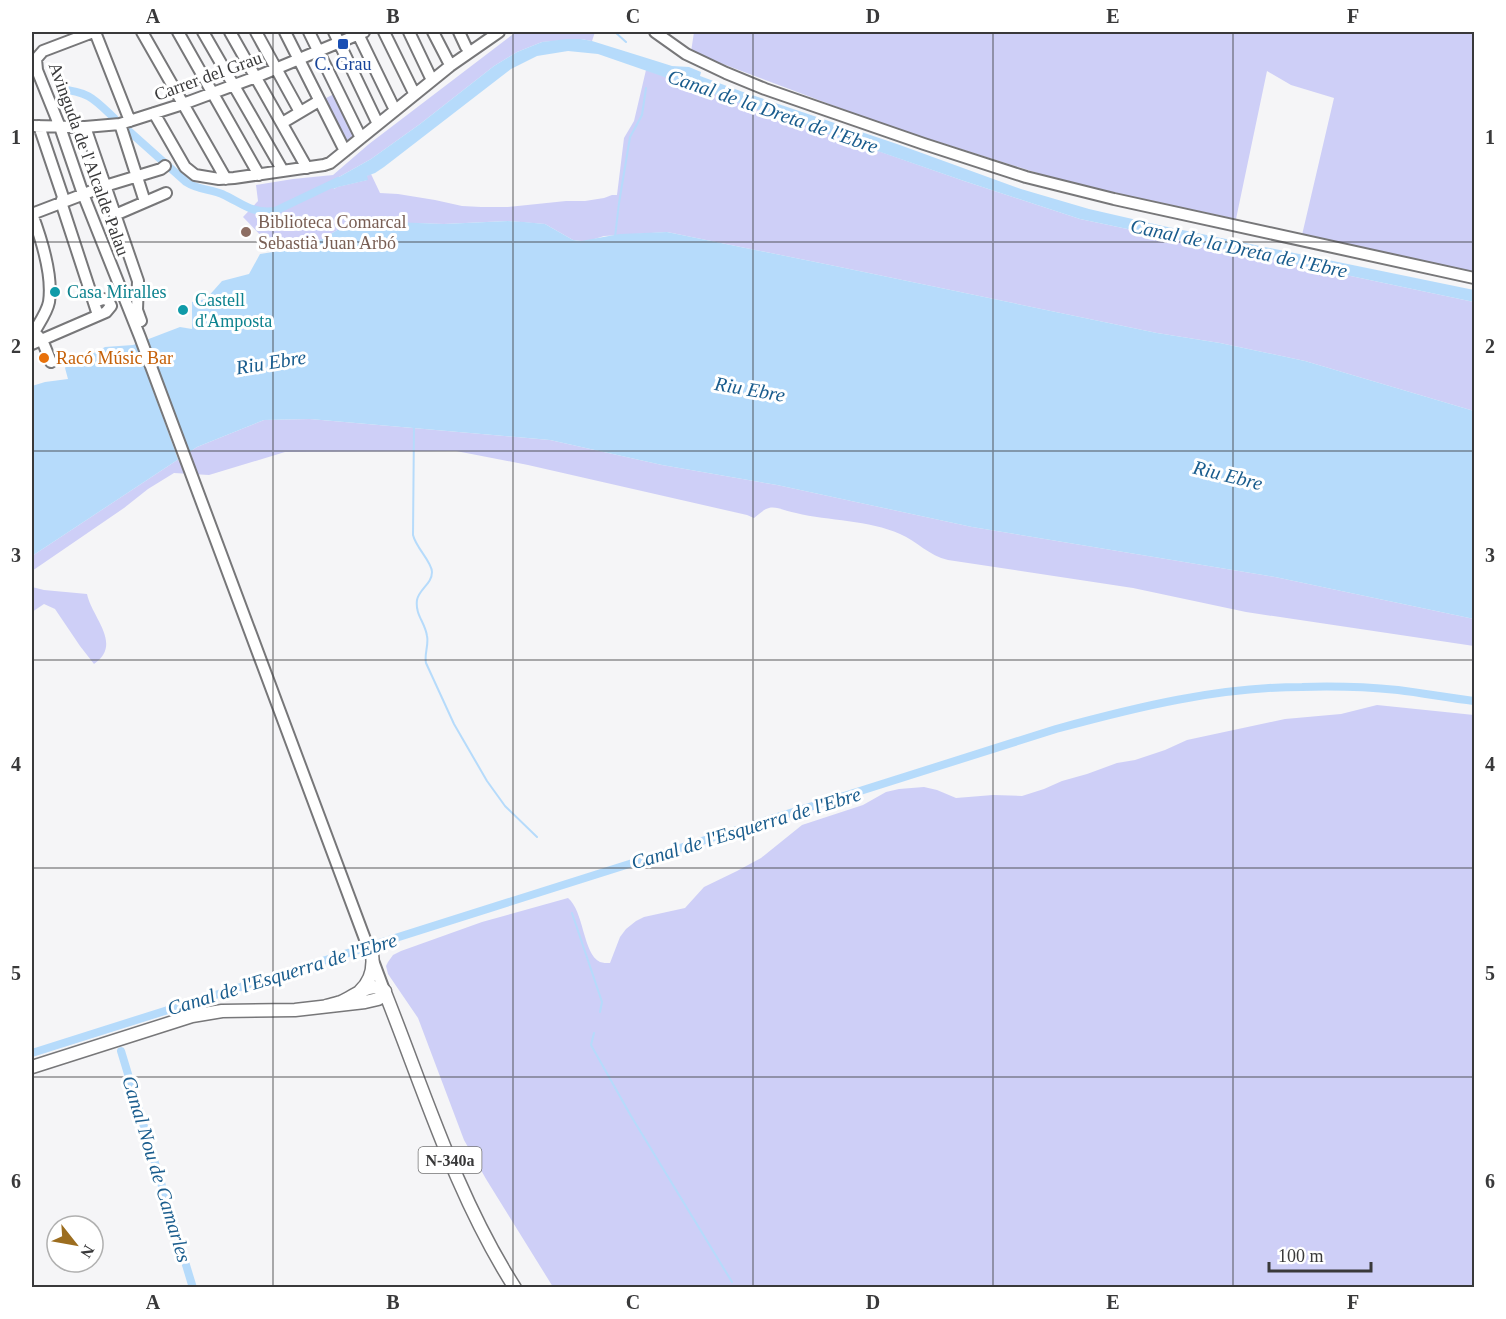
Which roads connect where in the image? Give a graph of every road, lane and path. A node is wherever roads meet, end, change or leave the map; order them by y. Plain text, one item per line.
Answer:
1 (94, 32) edge
2 (142, 32) edge
3 (178, 32) edge
4 (203, 32) edge
5 (230, 32) edge
6 (255, 32) edge
7 (285, 32) edge
8 (309, 32) edge
9 (333, 32) edge
10 (359, 32) edge
11 (384, 32) edge
12 (409, 32) edge
13 (433, 32) edge
14 (459, 32) edge
15 (499, 32) edge
16 (655, 32) edge
17 (339, 43) junction
18 (466, 47) dead end
19 (319, 51) junction
20 (298, 58) junction
21 (448, 61) dead end
22 (276, 68) junction
23 (430, 76) dead end
24 (256, 77) junction
25 (234, 85) junction
26 (413, 91) dead end
27 (213, 93) junction
28 (319, 101) junction
29 (183, 104) junction
30 (393, 106) dead end
31 (300, 111) junction
32 (154, 113) junction
33 (125, 122) junction
34 (282, 123) junction
35 (378, 124) junction
36 (35, 126) edge
37 (60, 127) junction
38 (85, 127) junction
39 (361, 138) junction
40 (345, 151) junction
41 (165, 166) dead end
42 (307, 168) junction
43 (283, 171) junction
44 (259, 175) junction
45 (136, 176) junction
46 (226, 179) junction
47 (105, 186) junction
48 (166, 193) dead end
49 (83, 194) junction
50 (61, 202) junction
51 (145, 202) junction
52 (32, 214) edge
53 (115, 215) junction
54 (1474, 278) edge
55 (94, 302) junction
56 (98, 315) junction
57 (142, 333) junction
58 (35, 337) edge
59 (51, 362) dead end
60 (371, 953) junction
61 (385, 990) junction
62 (368, 994) junction
63 (399, 1026) junction
64 (32, 1066) edge
65 (515, 1287) edge

1 - 33 street
1 - 37 street, Avinguda de l'Alcalde Palau
2 - 29 street
3 - 27 street
4 - 25 street
5 - 24 street
6 - 22 street
7 - 20 street
8 - 19 street
9 - 17 street
10 - 17 street, Carrer del Grau
10 - 30 street
11 - 26 street
12 - 23 street
13 - 21 street
14 - 18 street
15 - 35 street
16 - 54 street
17 - 19 street, Carrer del Grau
17 - 35 street
19 - 20 street, Carrer del Grau
19 - 39 street
20 - 22 street, Carrer del Grau
20 - 28 street
22 - 24 street, Carrer del Grau
22 - 31 street
24 - 25 street, Carrer del Grau
24 - 34 street
25 - 27 street, Carrer del Grau
25 - 43 street
27 - 29 street, Carrer del Grau
27 - 44 street
28 - 31 street
28 - 40 street
29 - 32 street, Carrer del Grau
29 - 46 street
31 - 34 street
32 - 33 street, Carrer del Grau
32 - 46 street
33 - 38 street, Carrer del Grau
33 - 45 street
34 - 42 street
35 - 39 street
36 - 37 street, Carrer del Grau
36 - 50 street
37 - 38 street, Carrer del Grau
37 - 49 street, Avinguda de l'Alcalde Palau / N-340a
38 - 47 street
39 - 40 street
40 - 42 street
41 - 45 street
42 - 43 street
43 - 44 street
44 - 46 street
45 - 47 street
45 - 51 street
47 - 49 street
47 - 53 street
48 - 51 street
49 - 50 street
49 - 57 street, Avinguda de l'Alcalde Palau / N-340a
50 - 52 street
50 - 55 street
51 - 53 street
52 - 58 street
53 - 57 street
55 - 56 street
55 - 56 street
56 - 58 street
57 - 60 street, N-340a
58 - 59 street
60 - 61 street, N-340a
60 - 62 main road
61 - 62 main road
61 - 63 main road, N-340a
62 - 63 main road
62 - 64 main road
63 - 65 main road, N-340a

